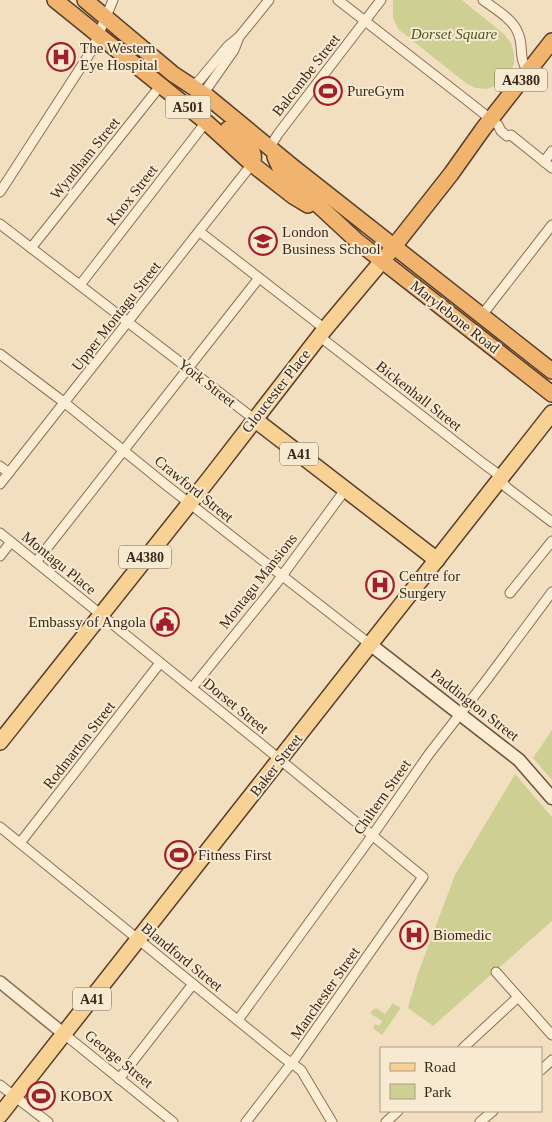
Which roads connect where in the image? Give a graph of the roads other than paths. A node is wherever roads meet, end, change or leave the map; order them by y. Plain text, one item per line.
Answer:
1 (55, 0) edge
2 (85, 0) edge
3 (113, 0) edge
4 (269, 0) edge
5 (338, 0) edge
6 (382, 0) edge
7 (483, 0) edge
8 (105, 16) junction
9 (365, 21) junction
10 (98, 34) junction
11 (240, 37) junction
12 (552, 41) edge
13 (528, 71) junction
14 (173, 74) junction
15 (161, 85) junction
16 (191, 85) junction
17 (208, 97) junction
18 (491, 119) junction
19 (206, 122) junction
20 (270, 147) junction
21 (552, 151) edge
22 (544, 162) junction
23 (252, 164) junction
24 (552, 168) edge
25 (0, 192) edge
26 (322, 208) junction
27 (0, 224) edge
28 (552, 225) edge
29 (200, 232) junction
30 (394, 246) junction
31 (30, 248) junction
32 (382, 261) junction
33 (259, 278) junction
34 (80, 286) junction
35 (482, 315) junction
36 (128, 323) junction
37 (322, 332) junction
38 (0, 354) edge
39 (189, 369) junction
40 (552, 371) edge
41 (552, 394) edge
42 (65, 403) junction
43 (552, 413) edge
44 (254, 419) junction
45 (124, 450) junction
46 (0, 466) edge
47 (9, 473) junction
48 (500, 480) junction
49 (0, 484) edge
50 (346, 490) junction
51 (189, 503) junction
52 (552, 522) edge
53 (0, 533) edge
54 (552, 541) edge
55 (11, 542) junction
56 (0, 556) edge
57 (437, 560) junction
58 (36, 562) junction
59 (282, 576) junction
60 (552, 592) edge
61 (510, 594) dead end
62 (100, 615) junction
63 (371, 645) junction
64 (160, 663) junction
65 (192, 688) junction
66 (460, 714) junction
67 (0, 742) edge
68 (280, 760) junction
69 (552, 798) edge
70 (0, 827) edge
71 (372, 836) junction
72 (20, 843) junction
73 (423, 877) joint
74 (138, 939) junction
75 (496, 972) dead end
76 (0, 982) edge
77 (193, 984) junction
78 (518, 997) junction
79 (238, 1020) junction
80 (64, 1034) junction
81 (552, 1036) edge
82 (464, 1047) edge
83 (552, 1060) edge
84 (292, 1063) junction
85 (542, 1069) edge
86 (119, 1079) junction
87 (0, 1085) edge
88 (15, 1097) junction
89 (397, 1112) edge
90 (492, 1112) edge
91 (0, 1116) edge
92 (48, 1122) edge
93 (173, 1122) edge
94 (246, 1122) edge
95 (332, 1122) edge
96 (386, 1122) edge
97 (480, 1122) edge

1 - 10 highway, Marylebone Road / A501
2 - 8 highway, Marylebone Road / A501
3 - 8 street
4 - 11 street
5 - 9 street
6 - 9 street
7 - 13 street
8 - 10 street
8 - 14 highway, Marylebone Road / A501
9 - 18 street
9 - 20 street, Balcombe Street
10 - 15 highway, Marylebone Road / A501
10 - 25 street
11 - 16 street
11 - 17 street
12 - 13 highway, Gloucester Place / A4380
13 - 18 highway, Gloucester Place / A4380
14 - 16 highway, Marylebone Road / A501
14 - 23 highway
15 - 19 highway, Marylebone Road / A501
15 - 31 street, Wyndham Street
16 - 17 highway, Marylebone Road / A501
17 - 20 highway, Marylebone Road / A501
18 - 22 street
18 - 30 highway, Gloucester Place / A4380
19 - 23 highway, Marylebone Road / A501
19 - 34 street, Knox Street
20 - 26 highway
20 - 30 highway, Marylebone Road / A501
21 - 22 street
22 - 24 street
23 - 26 highway, Marylebone Road / A501
23 - 29 street, Upper Montagu Street
26 - 32 highway, Marylebone Road / A501
27 - 31 street, York Street
28 - 35 street
29 - 33 street, Bickenhall Street
29 - 36 street, Upper Montagu Street
30 - 32 highway, Gloucester Place / A4380
30 - 35 highway, Marylebone Road / A501
31 - 34 street, York Street
32 - 37 main road, Gloucester Place / A4380
32 - 41 highway, Marylebone Road / A501
33 - 37 street, Bickenhall Street
33 - 39 street
34 - 36 street, York Street
35 - 40 highway, Marylebone Road / A501
36 - 39 street, York Street
36 - 42 street, Upper Montagu Street
37 - 44 main road, Gloucester Place / A4380
37 - 48 street, Bickenhall Street
38 - 42 street, Crawford Street
39 - 44 street, York Street
39 - 45 street
42 - 45 street, Crawford Street
42 - 47 street, Upper Montagu Street
43 - 48 main road, Baker Street / A41
44 - 50 main road, York Street / A41
44 - 51 main road, Gloucester Place / A4380
45 - 51 street, Crawford Street
45 - 58 street
46 - 47 street
47 - 49 street, Upper Montagu Street
48 - 52 street, Bickenhall Street
48 - 57 main road, Baker Street / A41
50 - 57 main road, York Street / A41
50 - 59 street, Montagu Mansions
51 - 59 street, Crawford Street
51 - 62 main road, Gloucester Place / A4380
53 - 55 street, Montagu Place
54 - 61 street
55 - 56 street
55 - 58 street, Montagu Place
57 - 63 main road, Baker Street / A41
58 - 62 street, Montagu Place
59 - 63 street, Crawford Street
59 - 65 street, Montagu Mansions
60 - 66 street, Chiltern Street
62 - 64 street, Dorset Street
62 - 67 main road, Gloucester Place / A4380
63 - 66 main road, Paddington Street
63 - 68 main road, Baker Street / A41
64 - 65 street, Dorset Street
64 - 72 street, Rodmarton Street
65 - 68 street, Dorset Street
66 - 69 main road, Paddington Street
66 - 71 street, Chiltern Street
68 - 71 street, Dorset Street
68 - 74 main road, Baker Street / A41
70 - 72 street, Blandford Street
71 - 73 street, Dorset Street
71 - 79 street, Chiltern Street
72 - 74 street, Blandford Street
73 - 84 street, Manchester Street
74 - 77 street, Blandford Street
74 - 80 main road, Baker Street / A41
75 - 78 street
76 - 80 street, George Street
77 - 79 street, Blandford Street
77 - 86 street
78 - 81 street
78 - 82 street
79 - 84 street, Blandford Street
80 - 86 street, George Street
80 - 88 main road, Baker Street / A41
83 - 85 street
84 - 94 street, Manchester Street
84 - 95 street, Blandford Street
86 - 93 street, George Street
87 - 88 street
88 - 91 main road, Baker Street / A41
88 - 92 street
89 - 96 street
90 - 97 street

